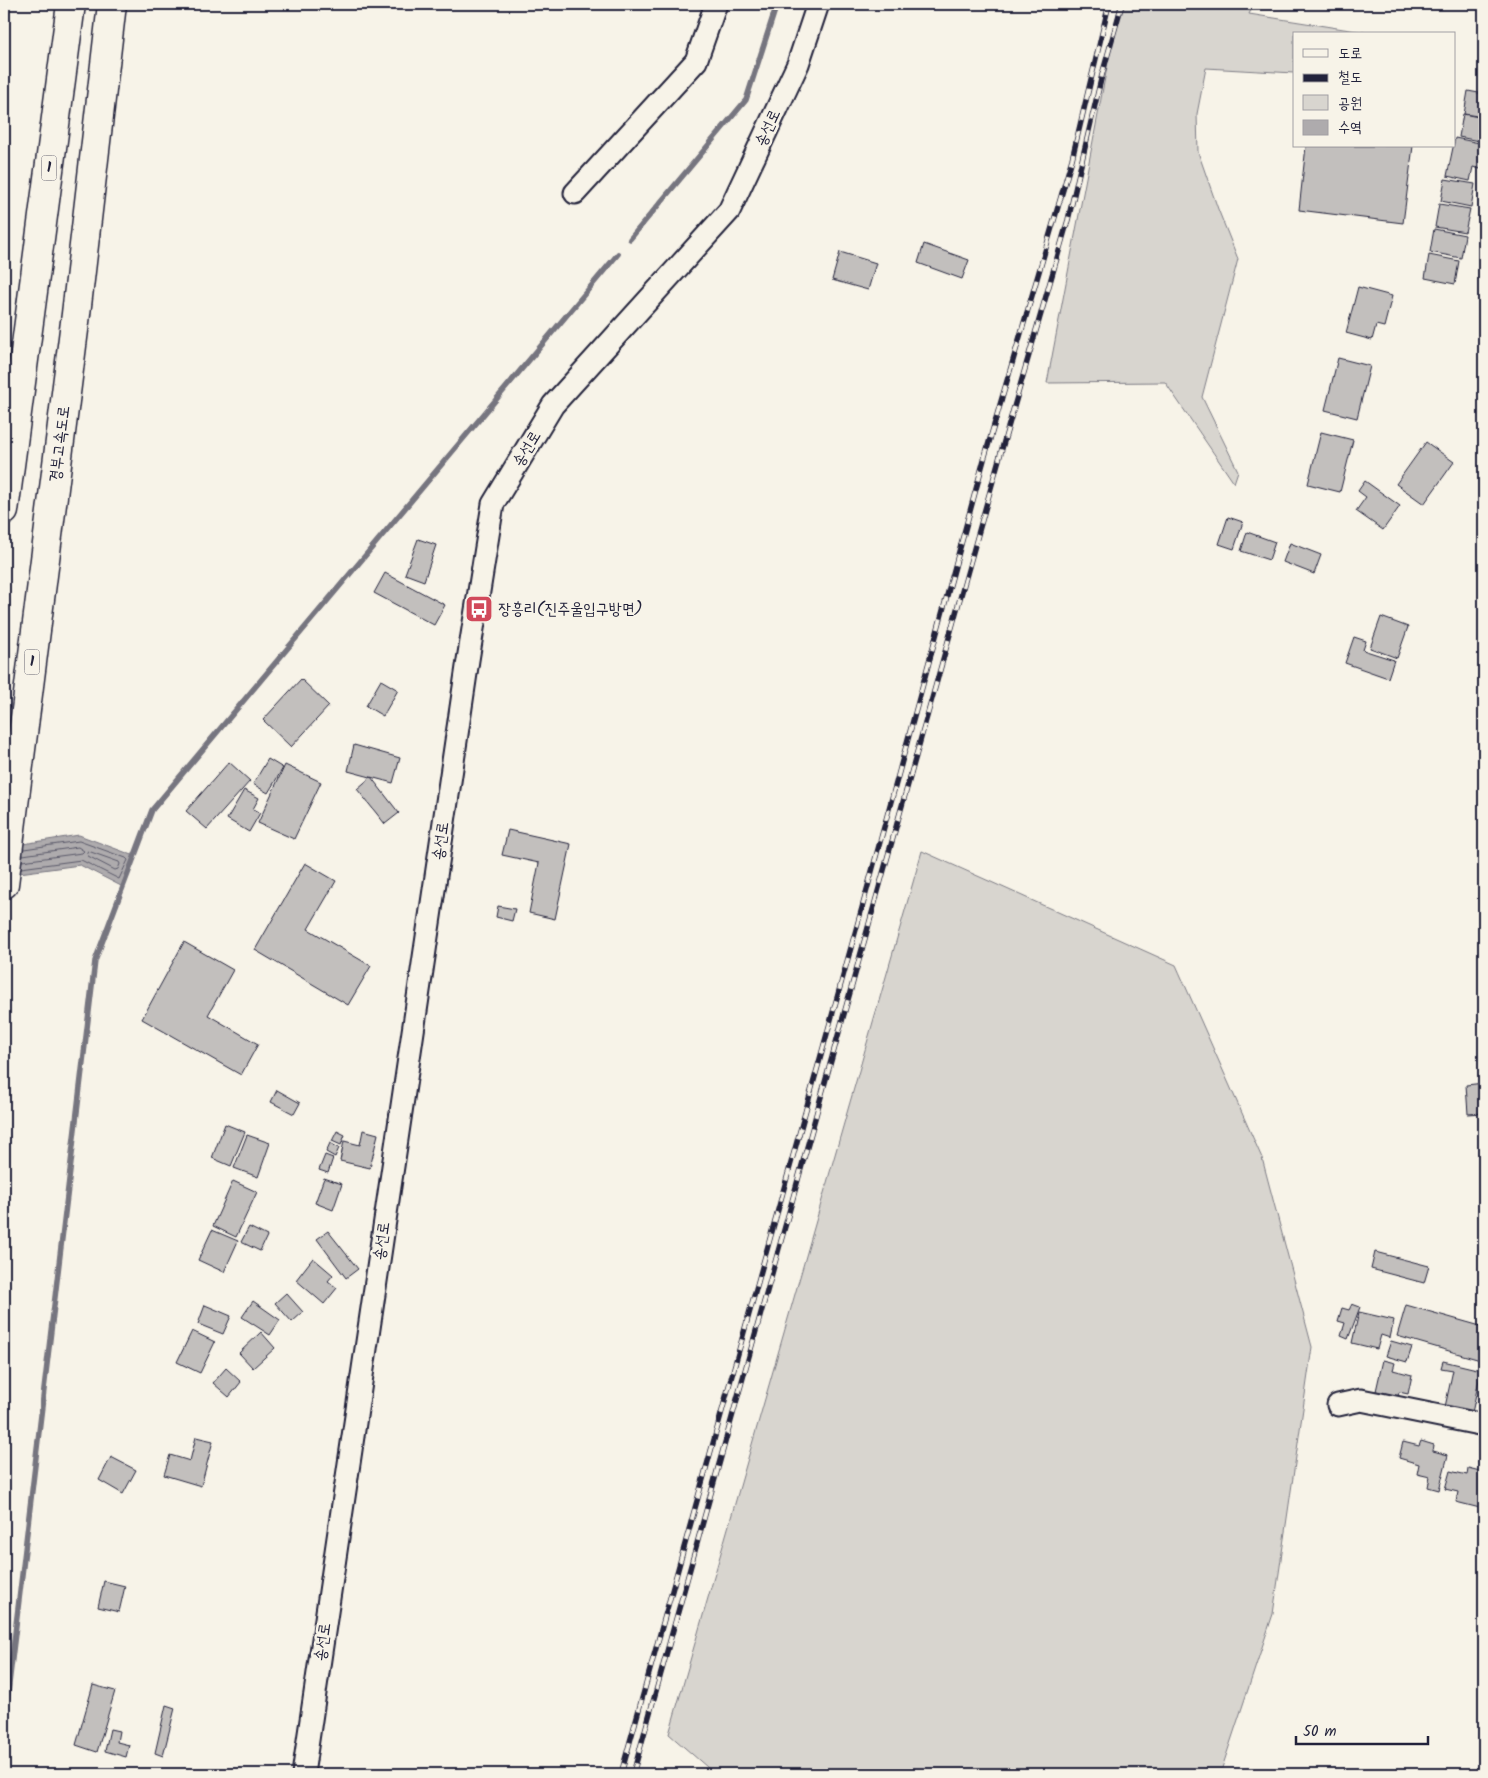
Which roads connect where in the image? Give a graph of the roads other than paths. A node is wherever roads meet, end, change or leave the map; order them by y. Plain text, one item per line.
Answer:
1 (71, 4) edge
2 (112, 4) edge
3 (716, 4) edge
4 (818, 4) edge
5 (574, 193) dead end
6 (4, 511) edge
7 (4, 884) edge
8 (1338, 1405) dead end
9 (1484, 1425) edge
10 (303, 1774) edge

1 - 6 highway, 1
2 - 7 highway, 경부고속도로 / 1
3 - 5 street
4 - 10 street, 송선로
8 - 9 street

